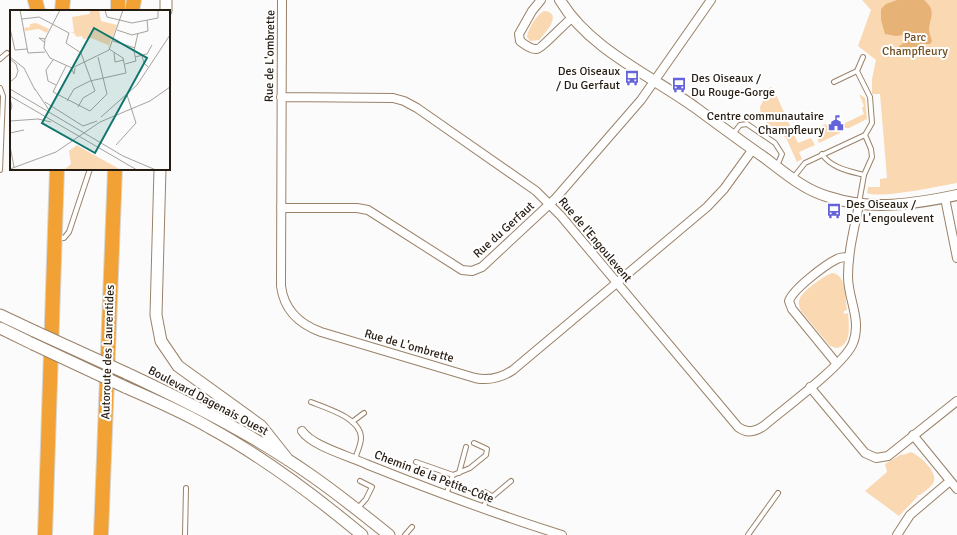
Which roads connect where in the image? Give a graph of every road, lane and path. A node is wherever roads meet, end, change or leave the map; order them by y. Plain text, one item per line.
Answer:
1 (34, 0) edge
2 (63, 0) edge
3 (134, 0) edge
4 (282, 0) edge
5 (541, 0) edge
6 (560, 0) edge
7 (711, 0) edge
8 (38, 10) edge
9 (62, 10) edge
10 (132, 10) edge
11 (573, 17) junction
12 (7, 53) dead end
13 (864, 57) dead end
14 (0, 59) edge
15 (857, 71) junction
16 (654, 80) junction
17 (834, 82) dead end
18 (0, 88) edge
19 (281, 97) junction
20 (732, 135) junction
21 (865, 135) junction
22 (753, 149) junction
23 (822, 154) junction
24 (776, 166) junction
25 (0, 170) edge
26 (57, 170) edge
27 (90, 170) edge
28 (115, 170) edge
29 (160, 170) edge
30 (864, 175) junction
31 (793, 179) junction
32 (957, 195) edge
33 (945, 198) junction
34 (550, 204) junction
35 (859, 205) junction
36 (281, 208) junction
37 (55, 238) junction
38 (849, 257) junction
39 (957, 258) edge
40 (616, 283) junction
41 (0, 315) edge
42 (0, 328) edge
43 (837, 364) junction
44 (810, 387) junction
45 (957, 401) edge
46 (310, 402) dead end
47 (364, 413) dead end
48 (352, 422) junction
49 (302, 431) dead end
50 (913, 435) junction
51 (474, 442) dead end
52 (466, 447) dead end
53 (355, 459) junction
54 (288, 460) junction
55 (416, 462) dead end
56 (459, 473) junction
57 (452, 475) junction
58 (360, 481) dead end
59 (511, 481) dead end
60 (950, 481) junction
61 (186, 488) dead end
62 (957, 489) edge
63 (485, 492) dead end
64 (778, 493) dead end
65 (446, 495) junction
66 (492, 496) junction
67 (357, 509) junction
68 (482, 509) junction
69 (412, 527) dead end
70 (45, 535) edge
71 (101, 535) edge
72 (185, 535) edge
73 (362, 535) edge
74 (389, 535) edge
75 (405, 535) edge
76 (562, 535) edge
77 (748, 535) edge
78 (898, 535) edge

1 - 8 highway
2 - 9 highway
3 - 10 highway
4 - 19 street, Rue de L'ombrette
5 - 11 street
6 - 11 street
7 - 16 street, Rue du Gerfaut
11 - 16 street
12 - 14 lane
13 - 15 lane
15 - 17 lane
15 - 21 lane
16 - 20 street
16 - 34 street, Rue du Gerfaut
18 - 25 lane
19 - 34 street, Rue de l'Engoulevent
19 - 36 street, Rue de L'ombrette
20 - 22 street
20 - 24 lane
21 - 23 lane
21 - 30 lane
22 - 24 street
22 - 40 street, Rue de L'ombrette
23 - 30 lane
23 - 31 lane
24 - 31 street
26 - 37 highway
27 - 37 lane
28 - 71 highway, Autoroute des Laurentides
29 - 54 main road
30 - 35 lane
31 - 35 street
32 - 33 street
33 - 35 street
33 - 39 street
34 - 36 street, Rue du Gerfaut
34 - 40 street, Rue de l'Engoulevent
35 - 38 street, Rue de l'Engoulevent
36 - 40 street, Rue de L'ombrette
37 - 70 highway
38 - 43 street, Rue de l'Engoulevent
38 - 43 street
40 - 44 street, Rue de l'Engoulevent
41 - 54 main road, Boulevard Dagenais Ouest, bridge
42 - 73 main road, Boulevard Dagenais Ouest, bridge
43 - 44 street, Rue de l'Engoulevent
44 - 50 street
45 - 50 street
46 - 48 lane
47 - 48 lane
48 - 53 lane
49 - 53 street, Chemin de la Petite-Côte
50 - 60 street
51 - 56 lane
52 - 56 lane
53 - 65 street, Chemin de la Petite-Côte
54 - 67 main road, Boulevard Dagenais Ouest
55 - 57 lane
56 - 57 lane
57 - 65 lane
58 - 67 lane
59 - 66 lane
60 - 62 street
60 - 78 street
61 - 72 lane
63 - 66 lane
64 - 77 lane
65 - 68 street, Chemin de la Petite-Côte
66 - 68 lane
67 - 74 main road, Boulevard Dagenais Ouest
68 - 76 street, Chemin de la Petite-Côte
69 - 75 lane

